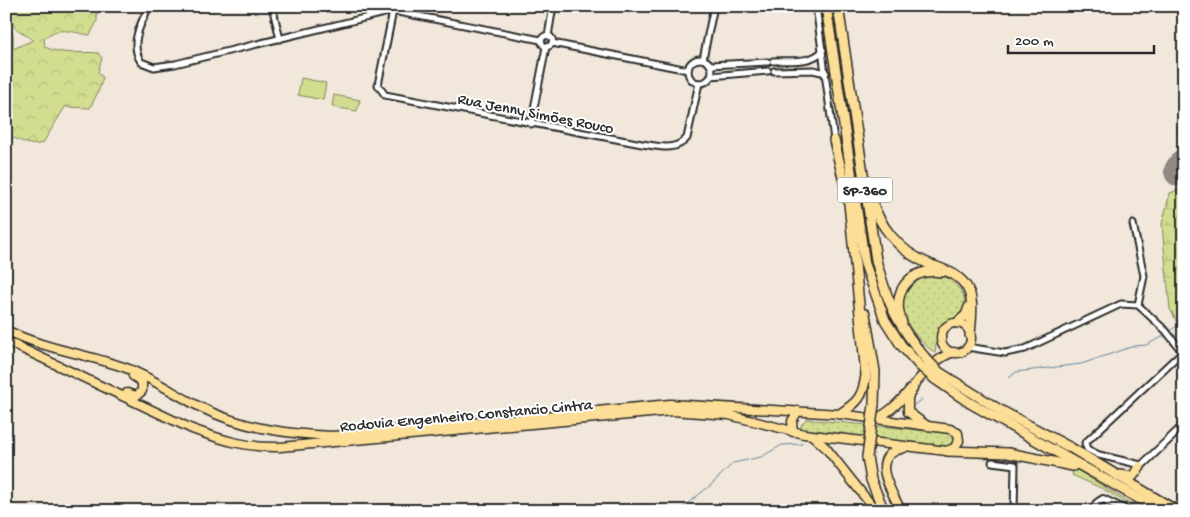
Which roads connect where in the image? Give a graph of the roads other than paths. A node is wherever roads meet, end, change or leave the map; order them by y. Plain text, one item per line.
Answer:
1 (150, 6) edge
2 (272, 6) edge
3 (553, 6) edge
4 (714, 6) edge
5 (816, 6) edge
6 (826, 6) edge
7 (838, 6) edge
8 (394, 9) edge
9 (548, 36) junction
10 (280, 38) junction
11 (541, 40) junction
12 (552, 43) junction
13 (546, 47) junction
14 (823, 50) junction
15 (703, 59) junction
16 (812, 59) junction
17 (782, 61) junction
18 (758, 63) junction
19 (710, 65) junction
20 (688, 70) junction
21 (783, 70) junction
22 (813, 70) junction
23 (759, 71) junction
24 (826, 73) junction
25 (711, 76) junction
26 (699, 83) junction
27 (531, 124) junction
28 (834, 140) joint
29 (863, 176) junction
30 (852, 184) junction
31 (1133, 224) dead end
32 (855, 262) junction
33 (948, 272) junction
34 (970, 299) junction
35 (1138, 305) junction
36 (957, 323) junction
37 (6, 330) edge
38 (6, 335) edge
39 (970, 335) junction
40 (908, 337) junction
41 (941, 338) junction
42 (8, 342) edge
43 (967, 347) junction
44 (28, 351) junction
45 (954, 352) junction
46 (1183, 353) edge
47 (938, 360) junction
48 (923, 363) junction
49 (937, 375) junction
50 (914, 388) junction
51 (798, 411) junction
52 (840, 414) junction
53 (876, 419) junction
54 (1184, 425) edge
55 (931, 427) junction
56 (792, 432) junction
57 (813, 436) junction
58 (911, 447) junction
59 (947, 451) junction
60 (992, 462) dead end
61 (1140, 466) junction
62 (1104, 468) junction
63 (1086, 469) junction
64 (1149, 494) junction
65 (876, 511) edge
66 (884, 511) edge
67 (901, 511) edge
68 (1014, 511) edge
69 (1092, 511) edge
70 (1128, 511) edge
71 (1161, 511) edge
72 (1177, 511) edge

1 - 10 street
2 - 10 street
3 - 9 street
4 - 15 street
5 - 14 street
6 - 30 highway, SP-360
7 - 29 highway, SP-360
8 - 10 street
8 - 11 street
8 - 27 street, Rua Jenny Simões Rouco
9 - 11 street
9 - 12 street
11 - 13 street
12 - 13 street
12 - 20 street
13 - 27 street
14 - 16 street
14 - 24 street
15 - 19 street
15 - 20 street
16 - 17 street
16 - 22 street
17 - 18 street
17 - 21 street
18 - 19 street
18 - 23 street
19 - 25 street
20 - 26 street
21 - 22 street
21 - 23 street
22 - 24 street
23 - 25 street
24 - 28 street
25 - 26 street
26 - 27 street, Rua Jenny Simões Rouco
28 - 32 highway
29 - 33 highway
29 - 40 highway, SP-360
30 - 32 highway
30 - 48 highway
31 - 35 street
32 - 52 highway
32 - 66 highway, bridge
33 - 34 highway
33 - 40 highway
34 - 36 highway
34 - 39 highway
35 - 43 street
35 - 46 street
36 - 39 main road
36 - 41 main road
37 - 51 main road
38 - 44 main road
39 - 43 main road
40 - 48 highway, SP-360
41 - 45 main road
41 - 47 main road
42 - 44 main road, Rodovia Engenheiro Constancio Cintra
43 - 45 main road
44 - 56 main road, Rodovia Engenheiro Constancio Cintra
45 - 47 main road
46 - 61 street
47 - 50 main road
48 - 49 highway, SP-360, bridge
49 - 62 highway, SP-360
49 - 63 highway, SP-360
50 - 53 main road
50 - 55 main road
51 - 52 main road
51 - 56 main road
52 - 53 main road
53 - 55 main road
54 - 61 street
55 - 59 main road
56 - 57 main road, Rodovia Engenheiro Constancio Cintra
57 - 58 main road, Rodovia Engenheiro Constancio Cintra
57 - 65 main road
58 - 59 main road, Rodovia Engenheiro Constancio Cintra
58 - 67 main road
59 - 63 highway
60 - 68 street
61 - 62 highway
61 - 64 highway
62 - 64 highway, SP-360
63 - 71 highway, SP-360
64 - 72 highway, SP-360
69 - 70 street

